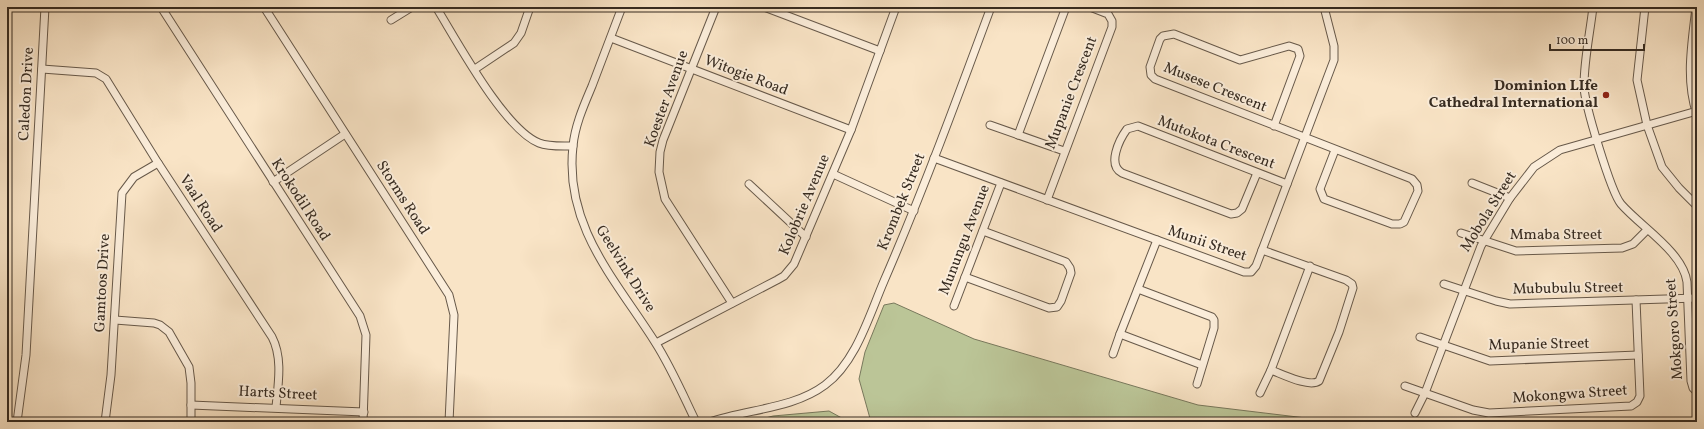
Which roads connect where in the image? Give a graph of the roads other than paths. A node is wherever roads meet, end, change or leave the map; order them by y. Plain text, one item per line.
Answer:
1 (45, 7) edge
2 (161, 7) edge
3 (264, 7) edge
4 (412, 7) edge
5 (436, 7) edge
6 (530, 7) edge
7 (622, 7) edge
8 (716, 7) edge
9 (764, 7) edge
10 (896, 7) edge
11 (991, 7) edge
12 (1066, 7) edge
13 (1090, 7) edge
14 (1324, 7) edge
15 (1593, 7) edge
16 (1645, 7) edge
17 (1696, 7) edge
18 (391, 20) dead end
19 (610, 38) junction
20 (880, 51) junction
21 (42, 69) junction
22 (475, 69) junction
23 (690, 69) junction
24 (1696, 112) edge
25 (990, 125) dead end
26 (1647, 125) junction
27 (1274, 126) junction
28 (851, 130) junction
29 (345, 134) junction
30 (1018, 135) junction
31 (1597, 137) junction
32 (1305, 138) junction
33 (573, 146) junction
34 (1335, 150) junction
35 (1064, 151) junction
36 (934, 158) junction
37 (158, 163) junction
38 (1257, 173) junction
39 (833, 174) junction
40 (273, 182) junction
41 (1001, 183) junction
42 (1472, 183) dead end
43 (749, 184) dead end
44 (1287, 184) junction
45 (1510, 198) junction
46 (1047, 200) junction
47 (1697, 206) edge
48 (914, 211) junction
49 (1647, 230) junction
50 (983, 231) junction
51 (1461, 233) dead end
52 (806, 237) junction
53 (1157, 240) junction
54 (1484, 241) junction
55 (1262, 250) junction
56 (1310, 266) junction
57 (965, 277) junction
58 (1444, 284) dead end
59 (1138, 289) junction
60 (1463, 289) junction
61 (1688, 298) junction
62 (1697, 298) edge
63 (1636, 300) junction
64 (732, 303) junction
65 (954, 306) dead end
66 (115, 320) junction
67 (1120, 334) junction
68 (1420, 337) dead end
69 (656, 343) junction
70 (1443, 345) junction
71 (1113, 354) dead end
72 (1638, 356) junction
73 (1202, 365) junction
74 (1271, 370) junction
75 (1197, 384) dead end
76 (1405, 386) dead end
77 (1697, 392) edge
78 (1260, 393) dead end
79 (1425, 393) junction
80 (191, 405) junction
81 (276, 407) junction
82 (364, 412) junction
83 (1415, 413) dead end
84 (17, 422) edge
85 (105, 422) edge
86 (191, 422) edge
87 (363, 422) edge
88 (449, 422) edge
89 (696, 422) edge
90 (710, 422) edge

1 - 21 street, Caledon Drive
2 - 40 street, Krokodil Road
3 - 29 street, Storms Road
4 - 18 street
5 - 22 street
6 - 22 street
7 - 19 street, Geelvink Drive
8 - 23 street, Koester Avenue
9 - 20 street
10 - 20 street, Kolobrie Avenue
11 - 36 street, Krombek Street
12 - 30 street
13 - 35 street, Mupanie Crescent
14 - 32 street, Munii Street
15 - 31 street, Mokgoro Street
16 - 26 street
17 - 24 street
19 - 23 street, Witogie Road
19 - 33 street, Geelvink Drive
20 - 28 street, Kolobrie Avenue
21 - 37 street, Vaal Road
21 - 84 street, Caledon Drive
22 - 33 street
23 - 28 street, Witogie Road
23 - 64 street, Koester Avenue
24 - 26 street, Mobola Street
25 - 30 street
26 - 31 street, Mobola Street
26 - 47 street
27 - 27 street, Musese Crescent
27 - 32 street, Musese Crescent
28 - 39 street, Kolobrie Avenue
29 - 40 street
29 - 88 street, Storms Road
30 - 35 street
31 - 45 street, Mobola Street
31 - 49 street, Mokgoro Street
32 - 34 street, Musese Crescent
32 - 44 street, Munii Street
33 - 69 street, Geelvink Drive
34 - 34 street, Musese Crescent
35 - 46 street, Mupanie Crescent
36 - 41 street, Munii Street
36 - 48 street, Krombek Street
37 - 66 street, Gamtoos Drive
37 - 81 street, Vaal Road
38 - 38 street, Mutokota Crescent
38 - 44 street, Mutokota Crescent
39 - 48 street
39 - 52 street, Kolobrie Avenue
40 - 82 street, Krokodil Road
41 - 46 street, Munii Street
41 - 50 street, Munungu Avenue
42 - 45 street
43 - 52 street
44 - 55 street, Munii Street
45 - 54 street, Mobola Street
46 - 53 street, Munii Street
48 - 90 street, Krombek Street
49 - 54 street, Mmaba Street
49 - 61 street, Mokgoro Street
50 - 57 street, Munungu Avenue
50 - 57 street
51 - 54 street, Mmaba Street
52 - 64 street, Kolobrie Avenue
53 - 55 street, Munii Street
53 - 59 street
54 - 60 street, Mobola Street
55 - 56 street
56 - 74 street
56 - 74 street
57 - 65 street, Munungu Avenue
58 - 60 street, Mububulu Street
59 - 67 street
59 - 73 street
60 - 63 street, Mububulu Street
60 - 70 street, Mobola Street
61 - 62 street, Mububulu Street
61 - 63 street, Mububulu Street
61 - 77 street, Mokgoro Street
63 - 72 street, Mokongwa Street
64 - 69 street, Kolobrie Avenue
66 - 80 street
66 - 85 street, Gamtoos Drive
67 - 71 street
67 - 73 street
68 - 70 street
69 - 89 street, Geelvink Drive
70 - 72 street, Mupanie Street
70 - 79 street, Mobola Street
72 - 79 street, Mokongwa Street
73 - 75 street
74 - 78 street
76 - 79 street, Mokongwa Street
79 - 83 street, Mobola Street
80 - 81 street, Harts Street
80 - 86 street
81 - 82 street, Harts Street
82 - 87 street, Krokodil Road

